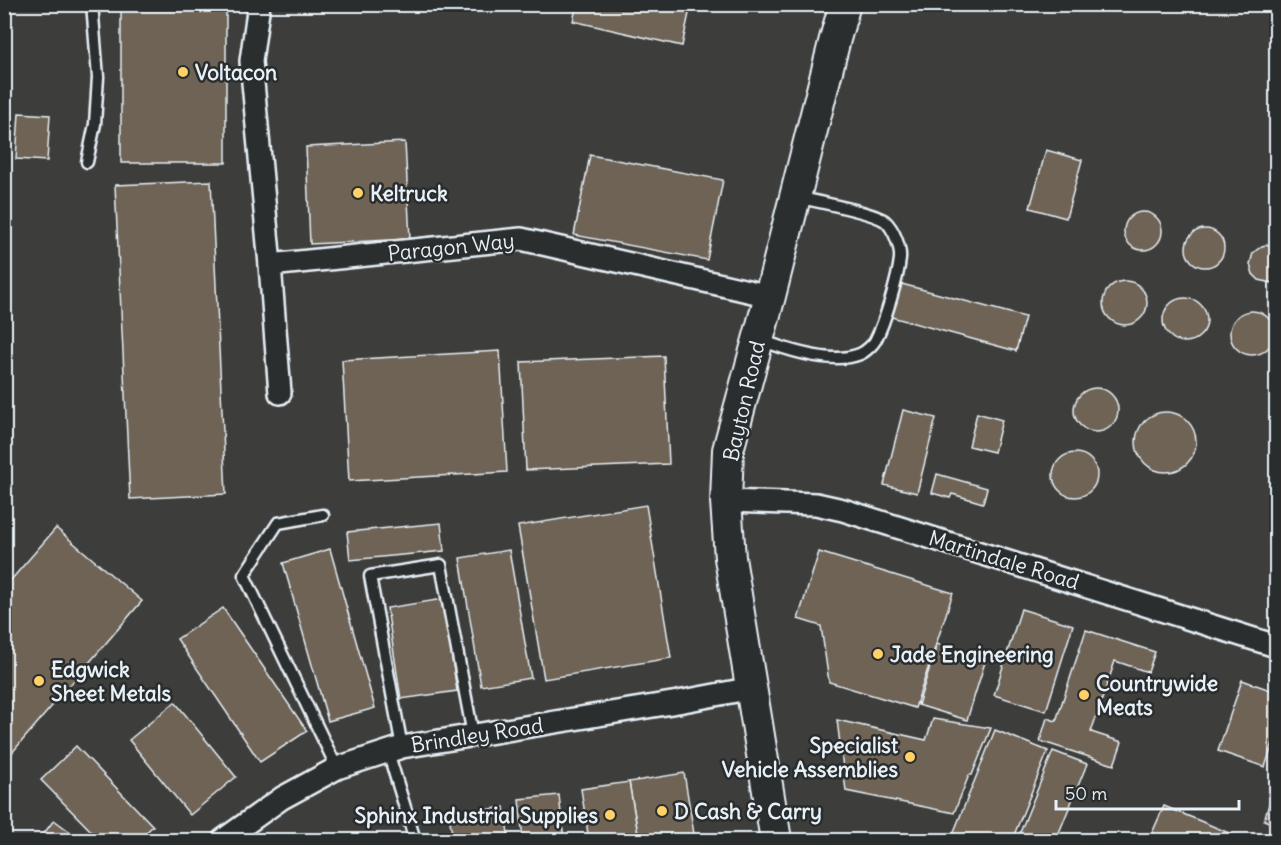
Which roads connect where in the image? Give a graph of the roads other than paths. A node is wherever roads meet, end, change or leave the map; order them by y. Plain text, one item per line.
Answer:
1 (92, 4) edge
2 (259, 4) edge
3 (845, 4) edge
4 (87, 162) dead end
5 (796, 197) junction
6 (270, 265) junction
7 (770, 296) junction
8 (758, 339) junction
9 (280, 393) dead end
10 (726, 501) junction
11 (323, 515) dead end
12 (1276, 646) edge
13 (752, 688) junction
14 (473, 735) junction
15 (395, 750) junction
16 (337, 768) junction
17 (223, 840) edge
18 (415, 840) edge
19 (776, 840) edge

1 - 4 lane
2 - 6 street
3 - 5 street, Bayton Road
5 - 7 street, Bayton Road
5 - 8 lane
6 - 7 street, Paragon Way
6 - 9 street
7 - 8 street, Bayton Road
8 - 10 street, Bayton Road
10 - 12 street, Martindale Road
10 - 13 street, Bayton Road
11 - 16 lane
13 - 14 street, Brindley Road
13 - 19 street, Bayton Road
14 - 15 street, Brindley Road
14 - 15 lane
15 - 16 street, Brindley Road
15 - 18 lane
16 - 17 street, Brindley Road

